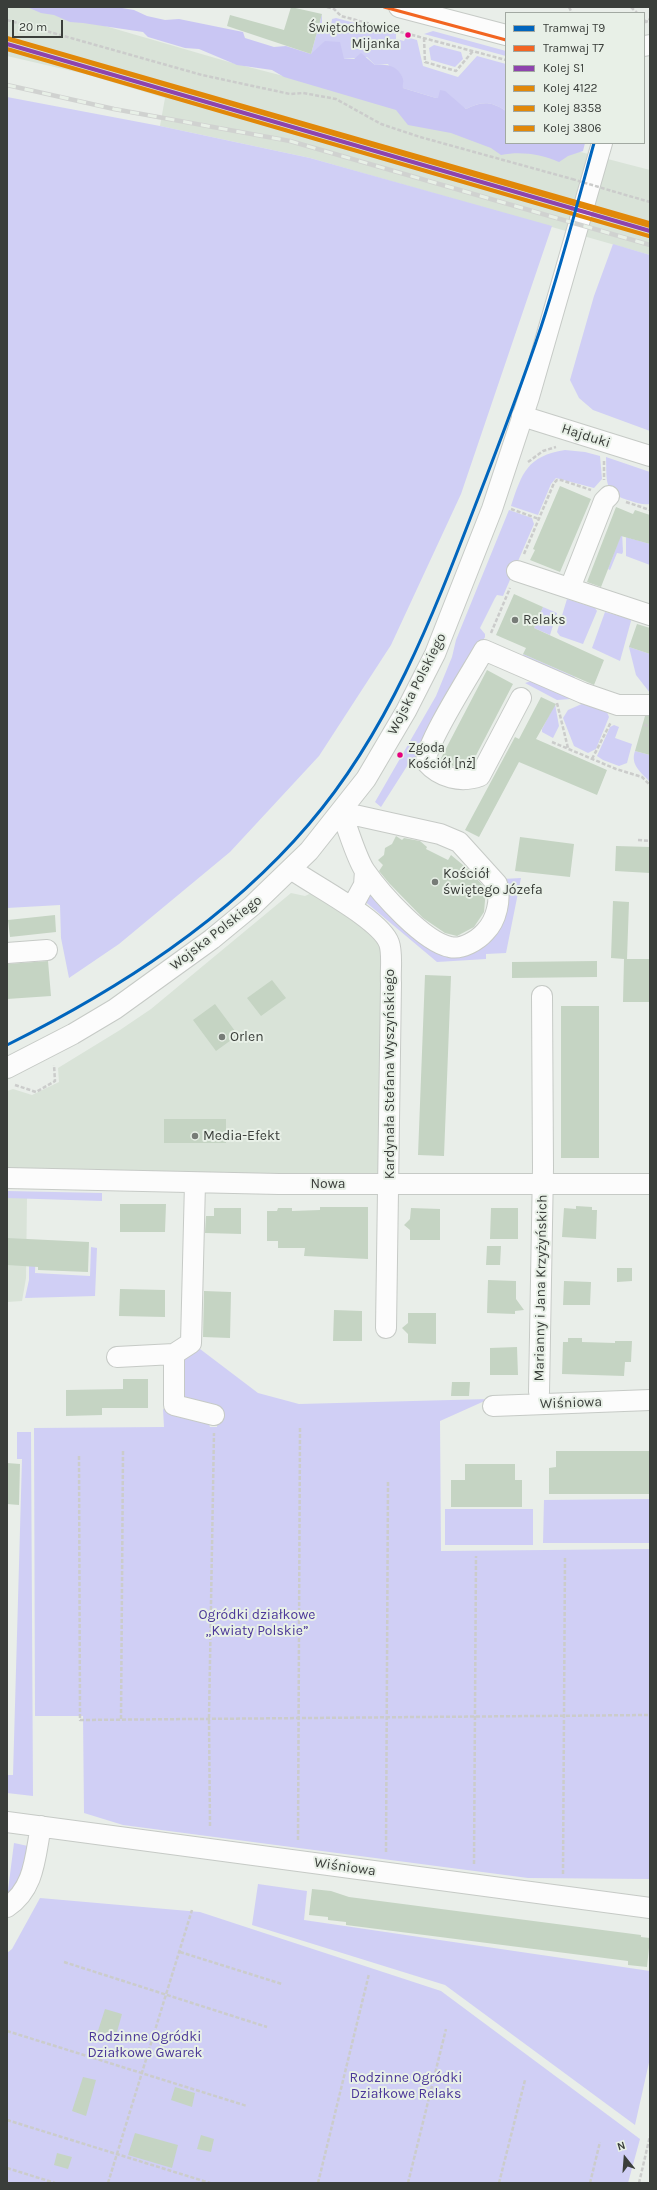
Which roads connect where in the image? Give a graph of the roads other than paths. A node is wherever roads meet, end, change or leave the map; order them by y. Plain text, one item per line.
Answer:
1 (399, 7) edge
2 (505, 35) edge
3 (602, 144) edge
4 (522, 416) junction
5 (650, 456) edge
6 (609, 496) road end
7 (517, 571) road end
8 (570, 588) junction
9 (650, 615) edge
10 (521, 698) dead end
11 (650, 705) edge
12 (342, 812) junction
13 (291, 869) junction
14 (365, 871) junction
15 (352, 907) junction
16 (48, 950) dead end
17 (7, 953) edge
18 (542, 996) dead end
19 (9, 1077) edge
20 (7, 1178) edge
21 (194, 1183) junction
22 (389, 1184) junction
23 (543, 1184) junction
24 (650, 1184) edge
25 (386, 1328) dead end
26 (174, 1354) junction
27 (117, 1357) dead end
28 (539, 1392) dead end
29 (650, 1400) edge
30 (493, 1406) dead end
31 (214, 1415) road end
32 (7, 1822) edge
33 (41, 1826) junction
34 (7, 1907) edge
35 (650, 1908) edge

1 - 2 street
3 - 4 street, Wojska Polskiego
4 - 5 street, Hajduki
4 - 12 street, Wojska Polskiego
6 - 8 street
7 - 8 street
8 - 9 street
10 - 11 street
12 - 13 street, Wojska Polskiego
12 - 14 street
12 - 14 street
13 - 15 street, Kardynała Stefana Wyszyńskiego
13 - 19 street, Wojska Polskiego
14 - 15 street
15 - 22 street, Kardynała Stefana Wyszyńskiego
16 - 17 street
18 - 23 street, Marianny i Jana Krzyżyńskich
20 - 21 street, Nowa
21 - 22 street, Nowa
21 - 26 street
22 - 23 street, Nowa
22 - 25 street, Kardynała Stefana Wyszyńskiego
23 - 24 street, Nowa
23 - 28 street, Marianny i Jana Krzyżyńskich
26 - 27 street
26 - 31 street
29 - 30 street, Wiśniowa
32 - 33 street, Wiśniowa
33 - 34 street
33 - 35 street, Wiśniowa

